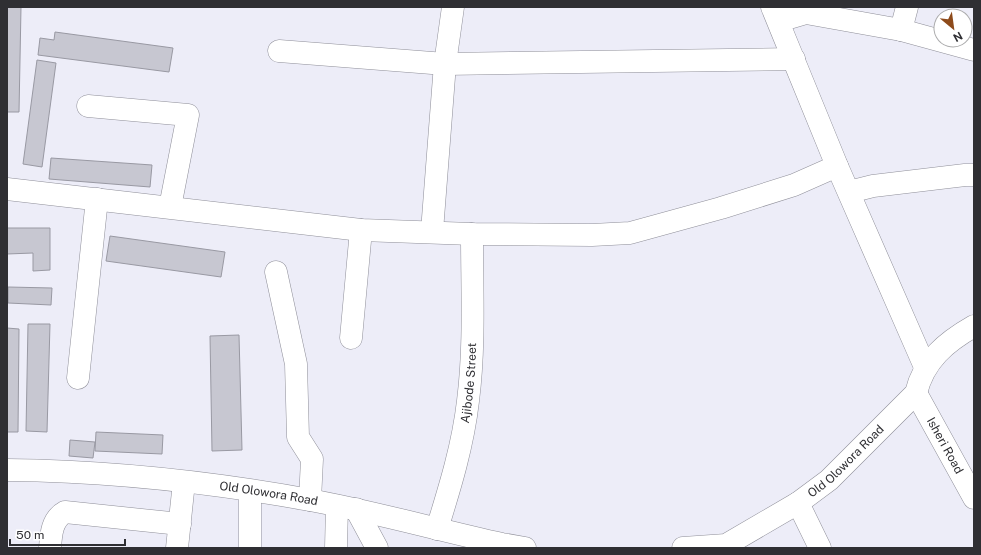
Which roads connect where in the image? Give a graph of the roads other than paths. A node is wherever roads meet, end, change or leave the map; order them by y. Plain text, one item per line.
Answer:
1 (453, 7) edge
2 (907, 7) edge
3 (775, 14) edge
4 (901, 30) junction
5 (974, 50) edge
6 (278, 51) dead end
7 (794, 59) junction
8 (445, 64) junction
9 (88, 106) dead end
10 (837, 166) junction
11 (974, 175) edge
12 (7, 189) edge
13 (849, 192) junction
14 (97, 199) junction
15 (170, 207) junction
16 (361, 230) junction
17 (432, 231) junction
18 (472, 234) junction
19 (276, 272) dead end
20 (974, 326) edge
21 (351, 338) dead end
22 (925, 367) junction
23 (78, 378) dead end
24 (916, 393) junction
25 (7, 470) edge
26 (184, 482) junction
27 (250, 491) junction
28 (973, 494) edge
29 (310, 500) junction
30 (798, 503) junction
31 (346, 508) junction
32 (180, 524) junction
33 (446, 537) edge
34 (726, 546) edge
35 (50, 548) edge
36 (177, 548) edge
37 (250, 548) edge
38 (336, 548) edge
39 (377, 548) edge
40 (525, 548) edge
41 (683, 548) edge
42 (820, 548) edge

1 - 8 street
2 - 4 street
3 - 4 street
3 - 7 street
4 - 5 street
6 - 8 street
7 - 8 street
7 - 10 street
8 - 17 street
9 - 15 street
10 - 13 street
10 - 18 street
11 - 13 street
12 - 14 street
13 - 22 street
14 - 15 street
14 - 23 street
15 - 16 street
16 - 17 street
16 - 21 street
17 - 18 street
18 - 33 street, Ajibode Street
19 - 29 street
20 - 22 street, Old Olowora Road
22 - 24 street, Old Olowora Road
24 - 28 street, Isheri Road
24 - 30 street, Old Olowora Road
25 - 26 street, Old Olowora Road
26 - 27 street, Old Olowora Road
26 - 32 street
27 - 29 street, Old Olowora Road
27 - 37 street
29 - 31 street, Old Olowora Road
30 - 34 street, Old Olowora Road
30 - 42 street
31 - 33 street, Old Olowora Road
31 - 38 street
31 - 39 street
32 - 35 street
32 - 36 street
33 - 40 street, Old Olowora Road
34 - 41 street, Old Olowora Road

